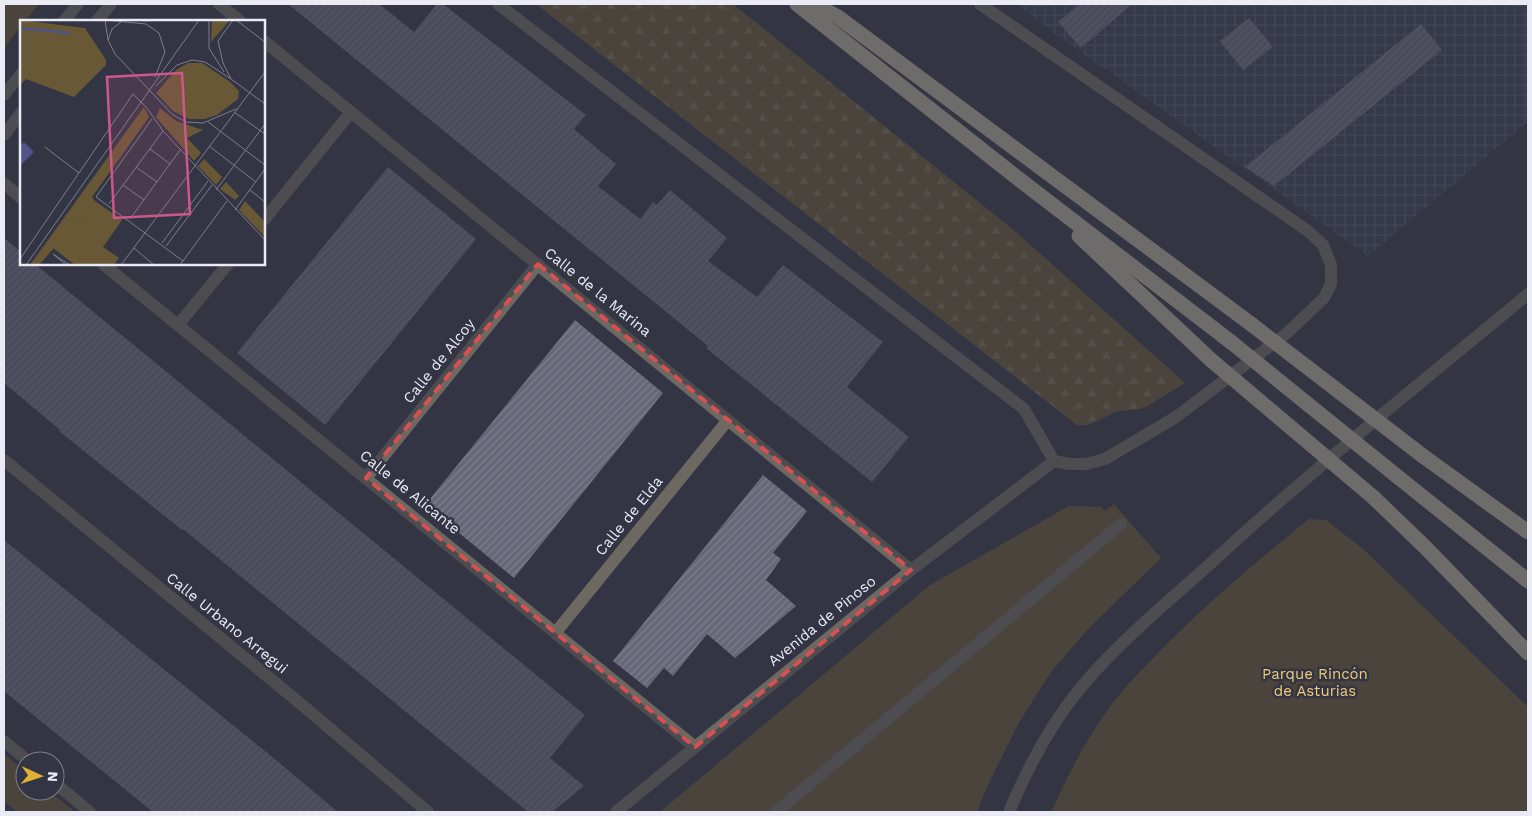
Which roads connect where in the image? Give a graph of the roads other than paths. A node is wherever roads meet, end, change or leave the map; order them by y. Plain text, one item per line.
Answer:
1 (78, 4) edge
2 (111, 4) edge
3 (219, 4) edge
4 (498, 4) edge
5 (797, 4) edge
6 (814, 4) edge
7 (980, 4) edge
8 (65, 20) edge
9 (98, 20) edge
10 (239, 20) edge
11 (265, 42) edge
12 (20, 75) edge
13 (4, 95) edge
14 (351, 112) junction
15 (20, 114) edge
16 (4, 135) edge
17 (1020, 180) junction
18 (4, 183) edge
19 (20, 197) edge
20 (265, 219) edge
21 (538, 264) junction
22 (104, 265) edge
23 (227, 265) edge
24 (1528, 294) edge
25 (178, 325) junction
26 (728, 420) junction
27 (4, 460) edge
28 (1054, 460) junction
29 (366, 478) junction
30 (1121, 524) dead end
31 (1528, 532) edge
32 (911, 570) junction
33 (1528, 581) edge
34 (556, 632) junction
35 (1528, 653) edge
36 (4, 741) edge
37 (696, 747) junction
38 (16, 751) edge
39 (65, 791) edge
40 (90, 812) edge
41 (428, 812) edge
42 (616, 812) edge
43 (776, 812) edge
44 (1009, 812) edge

1 - 8 street
2 - 9 street
3 - 10 street
4 - 28 street
5 - 17 highway
6 - 31 highway, bridge
7 - 28 street
11 - 14 street, Calle de la Marina
12 - 13 street
14 - 20 street
14 - 21 street, Calle de la Marina
15 - 16 street
17 - 33 highway, bridge
17 - 35 highway, bridge
18 - 19 street
21 - 26 street, Calle de la Marina
21 - 29 street, Calle de Alcoy
22 - 25 street, Calle de Alicante
23 - 25 street
24 - 44 street
25 - 29 street, Calle de Alicante
26 - 32 street, Calle de la Marina
26 - 34 street, Calle de Elda
27 - 41 street, Calle Urbano Arregui
28 - 32 street, Avenida de Pinoso
29 - 34 street, Calle de Alicante
30 - 43 street
32 - 37 street, Avenida de Pinoso
34 - 37 street, Calle de Alicante
36 - 38 street
37 - 42 street, Avenida de Pinoso
39 - 40 street

